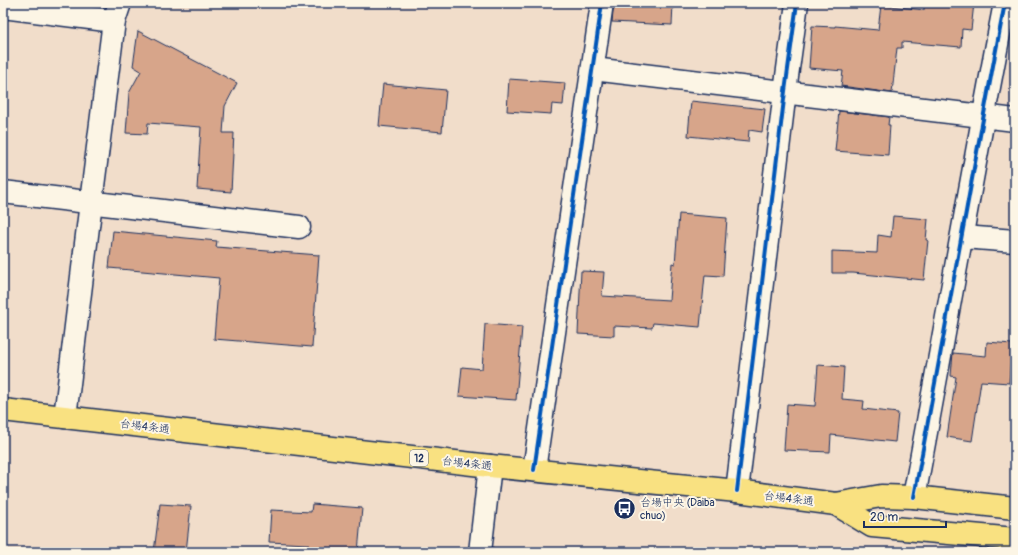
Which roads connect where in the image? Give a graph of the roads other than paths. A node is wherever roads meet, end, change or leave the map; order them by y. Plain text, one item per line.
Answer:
1 (602, 3) edge
2 (797, 3) edge
3 (1005, 3) edge
4 (3, 7) edge
5 (117, 12) edge
6 (593, 69) junction
7 (785, 92) junction
8 (983, 116) junction
9 (1015, 120) edge
10 (3, 192) edge
11 (91, 202) junction
12 (299, 227) dead end
13 (962, 237) junction
14 (1015, 241) edge
15 (3, 410) edge
16 (65, 417) junction
17 (490, 466) junction
18 (534, 470) junction
19 (737, 491) junction
20 (914, 497) junction
21 (836, 504) junction
22 (1015, 508) edge
23 (1015, 539) edge
24 (480, 552) edge

1 - 6 street
2 - 7 street
3 - 8 street
4 - 5 street
5 - 11 street
6 - 7 street
6 - 18 street
7 - 8 street
7 - 19 street
8 - 9 street
8 - 13 street
10 - 11 street
11 - 12 street
11 - 16 street
13 - 14 street
13 - 20 street
15 - 16 highway, 台場4条通 / 12
16 - 17 highway, 台場4条通 / 12
17 - 18 highway, 台場4条通 / 12
17 - 24 street
18 - 19 highway, 台場4条通 / 12
19 - 21 highway, 台場4条通 / 12
20 - 21 highway, 台場4条通 / 12
20 - 22 highway, 台場4条通 / 12
21 - 23 highway, 台場4条通 / 12

